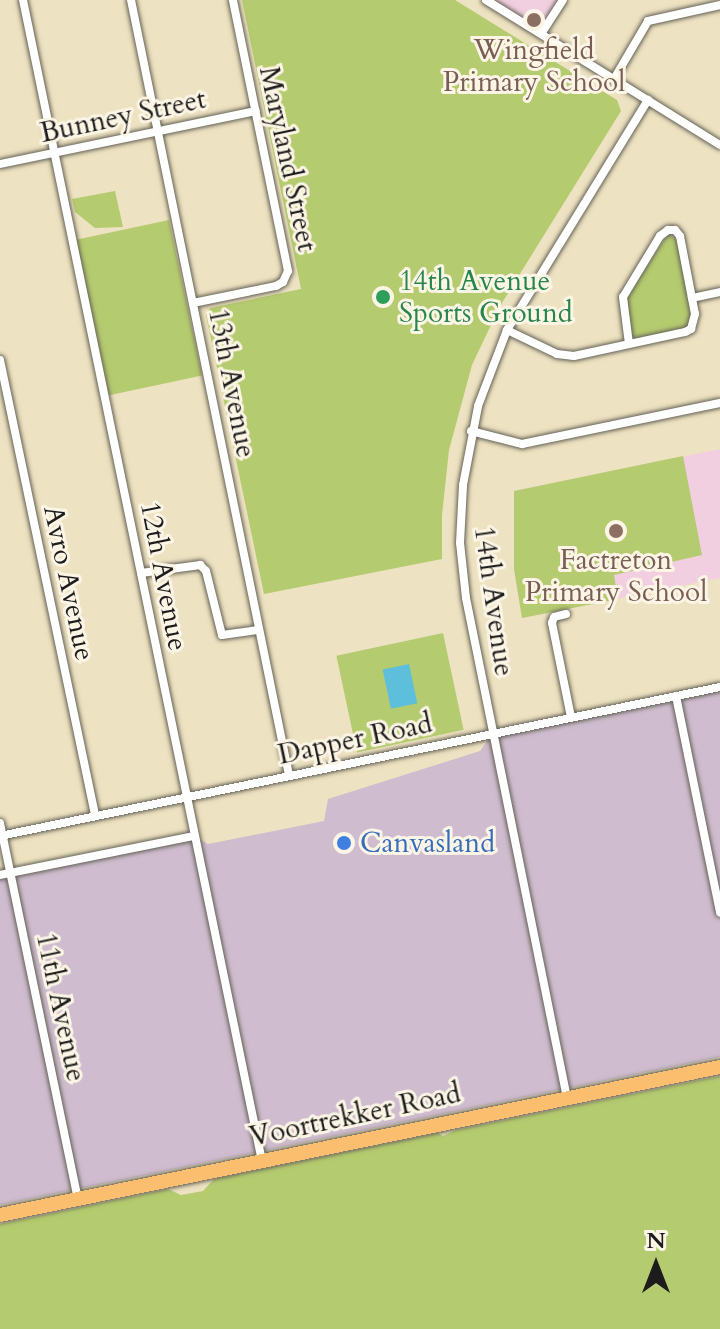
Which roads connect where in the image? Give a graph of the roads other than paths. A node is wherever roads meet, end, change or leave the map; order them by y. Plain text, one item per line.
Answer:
1 (23, 0) edge
2 (131, 0) edge
3 (233, 0) edge
4 (486, 0) edge
5 (563, 0) edge
6 (720, 5) edge
7 (541, 34) junction
8 (614, 79) junction
9 (648, 100) junction
10 (256, 111) junction
11 (158, 132) junction
12 (720, 145) edge
13 (54, 153) junction
14 (0, 164) edge
15 (720, 292) edge
16 (692, 298) junction
17 (193, 303) junction
18 (507, 330) junction
19 (629, 344) junction
20 (0, 360) edge
21 (720, 403) edge
22 (471, 431) junction
23 (141, 573) junction
24 (566, 614) dead end
25 (259, 630) junction
26 (720, 687) edge
27 (676, 696) junction
28 (571, 717) junction
29 (492, 734) junction
30 (289, 775) junction
31 (186, 797) junction
32 (95, 815) junction
33 (0, 823) edge
34 (1, 835) edge
35 (194, 836) junction
36 (10, 873) junction
37 (0, 875) edge
38 (720, 913) edge
39 (720, 1067) edge
40 (567, 1098) junction
41 (262, 1161) junction
42 (78, 1199) junction
43 (0, 1215) edge

1 - 13 street, 12th Avenue
2 - 11 street, 13th Avenue
3 - 10 street, Maryland Street
4 - 7 street
5 - 7 street
6 - 8 street
7 - 8 street
8 - 9 street
9 - 12 street
9 - 18 street, 14th Avenue
10 - 11 street, Bunney Street
10 - 17 street, Maryland Street
11 - 13 street, Bunney Street
11 - 17 street, 13th Avenue
13 - 14 street, Bunney Street
13 - 23 street, 12th Avenue
15 - 16 street
16 - 19 street
16 - 19 street
17 - 25 street, 13th Avenue
18 - 19 street
18 - 22 street, 14th Avenue
20 - 32 street, Avro Avenue
21 - 22 street
22 - 29 street, 14th Avenue
23 - 25 street
23 - 31 street, 12th Avenue
24 - 28 street
25 - 30 street, 13th Avenue
26 - 27 street, Dapper Road
27 - 28 street, Dapper Road
27 - 38 street
28 - 29 street, Dapper Road
29 - 30 street, Dapper Road
29 - 40 street, 14th Avenue
30 - 31 street, Dapper Road
31 - 32 street, Dapper Road
31 - 35 street, 12th Avenue
32 - 34 street, Dapper Road
33 - 34 street, 11th Avenue
34 - 36 street, 11th Avenue
35 - 36 street
35 - 41 street, 12th Avenue
36 - 37 street
36 - 42 street, 11th Avenue
39 - 40 main road, Voortrekker Road
40 - 41 main road, Voortrekker Road
41 - 42 main road, Voortrekker Road
42 - 43 main road, Voortrekker Road

